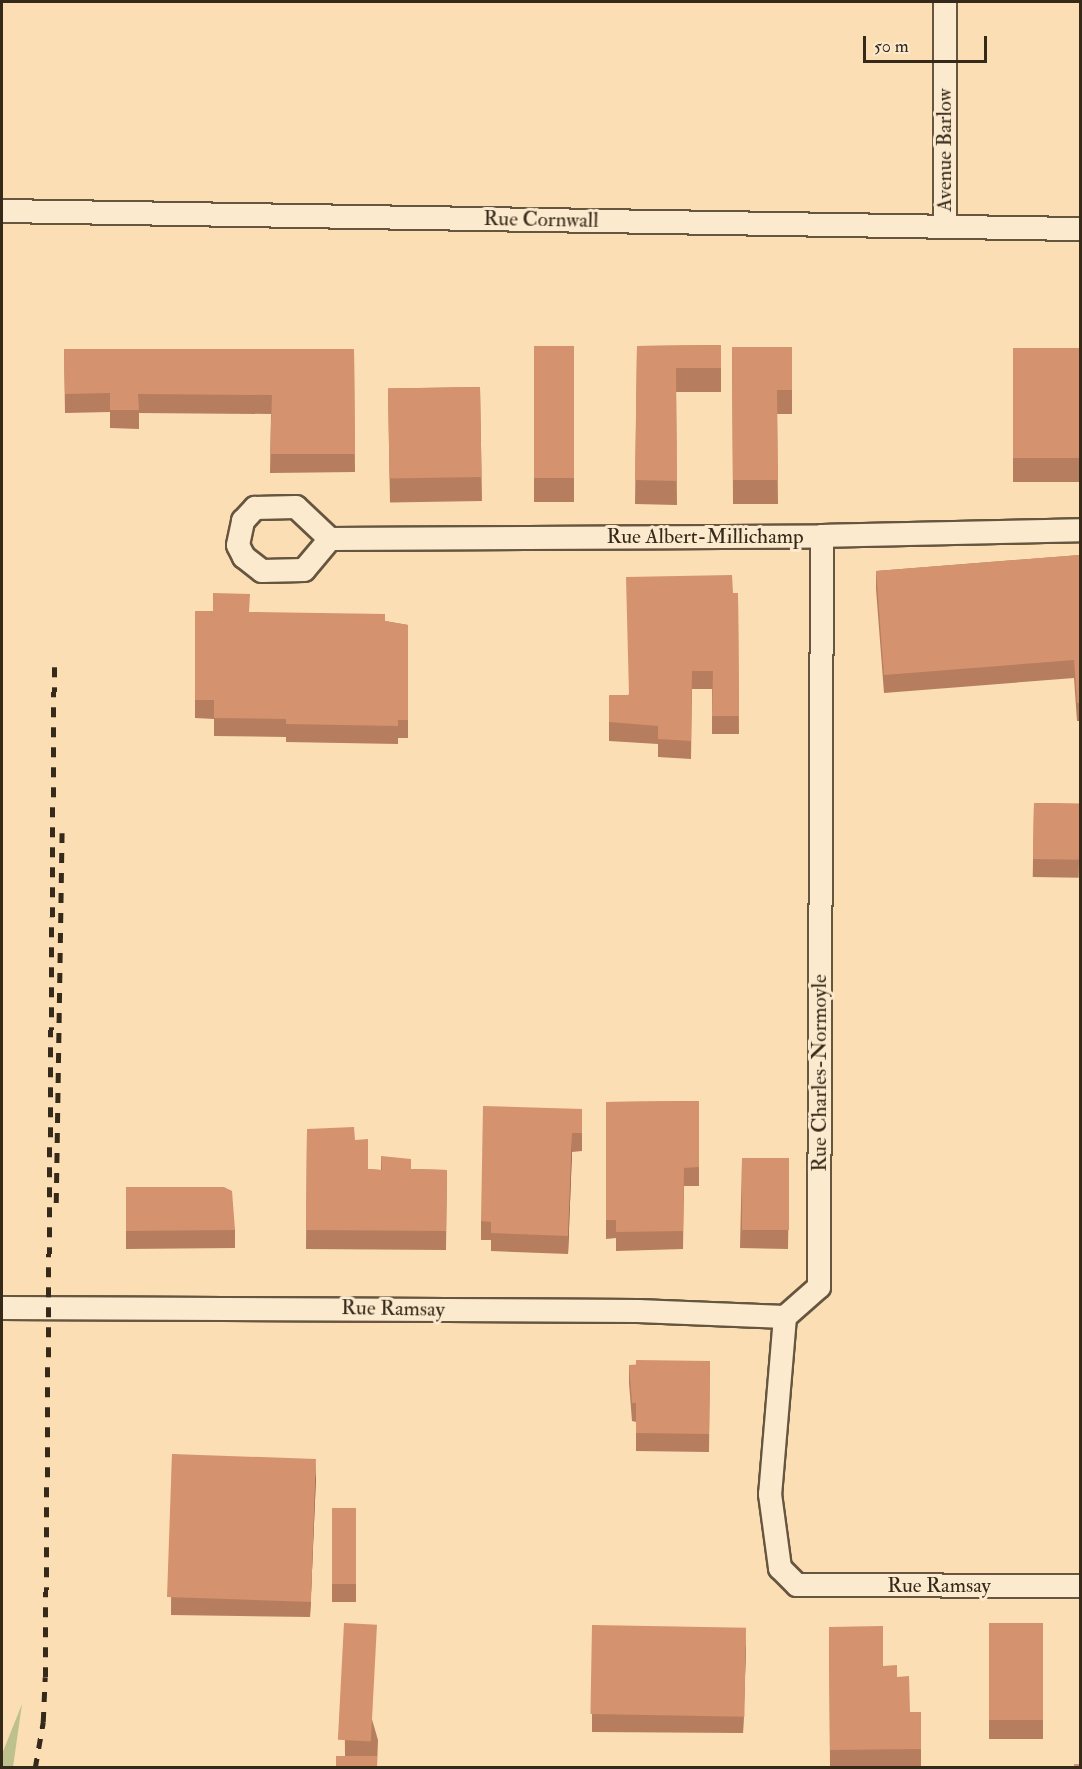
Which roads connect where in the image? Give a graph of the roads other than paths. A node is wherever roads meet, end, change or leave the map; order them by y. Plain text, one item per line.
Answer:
1 (945, 2) edge
2 (2, 211) edge
3 (945, 227) junction
4 (1080, 229) edge
5 (1080, 530) edge
6 (822, 536) junction
7 (330, 539) dead end
8 (2, 1308) edge
9 (785, 1317) junction
10 (1080, 1586) edge

1 - 3 street, Avenue Barlow
2 - 3 street, Rue Cornwall
3 - 4 street, Rue Cornwall
5 - 6 street, Rue Albert-Millichamp
6 - 7 street, Rue Albert-Millichamp
6 - 9 street, Rue Charles-Normoyle
8 - 9 street, Rue Ramsay
9 - 10 street, Rue Ramsay

